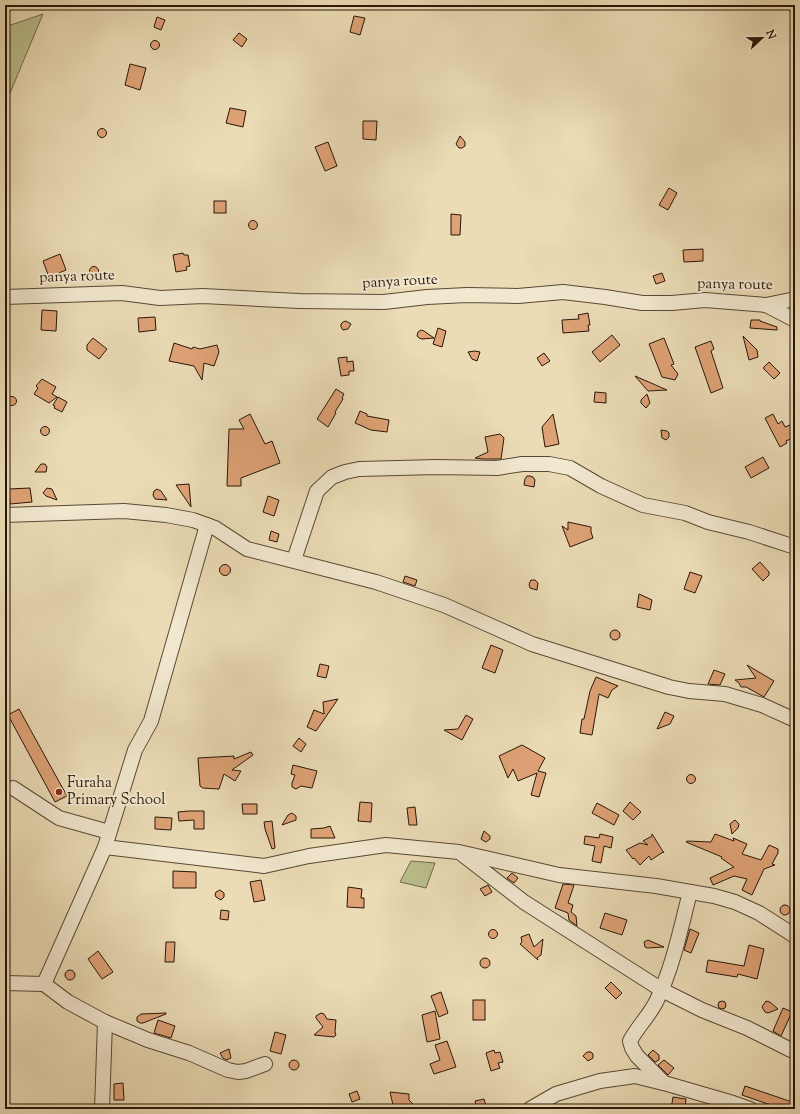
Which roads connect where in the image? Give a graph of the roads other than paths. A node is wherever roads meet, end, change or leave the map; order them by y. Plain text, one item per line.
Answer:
1 (5, 297) edge
2 (795, 299) edge
3 (766, 305) junction
4 (795, 320) edge
5 (5, 515) edge
6 (207, 525) junction
7 (795, 547) edge
8 (294, 560) junction
9 (795, 720) edge
10 (14, 788) dead end
11 (109, 832) junction
12 (105, 847) junction
13 (459, 852) junction
14 (690, 892) junction
15 (795, 936) edge
16 (5, 983) edge
17 (44, 984) junction
18 (662, 990) junction
19 (105, 1022) junction
20 (795, 1052) edge
21 (265, 1064) dead end
22 (664, 1083) junction
23 (102, 1109) edge
24 (530, 1109) edge
25 (750, 1109) edge

1 - 3 street, panya route
2 - 3 street, panya route
3 - 4 street
5 - 6 street
6 - 8 street
6 - 11 street
7 - 8 street
8 - 9 street
10 - 11 street
11 - 12 street
12 - 13 street
12 - 17 street
13 - 14 street
13 - 18 street
14 - 15 street
14 - 18 street
16 - 17 street
17 - 19 street
18 - 20 street
18 - 22 street
19 - 21 street
19 - 23 street
22 - 24 street
22 - 25 street

